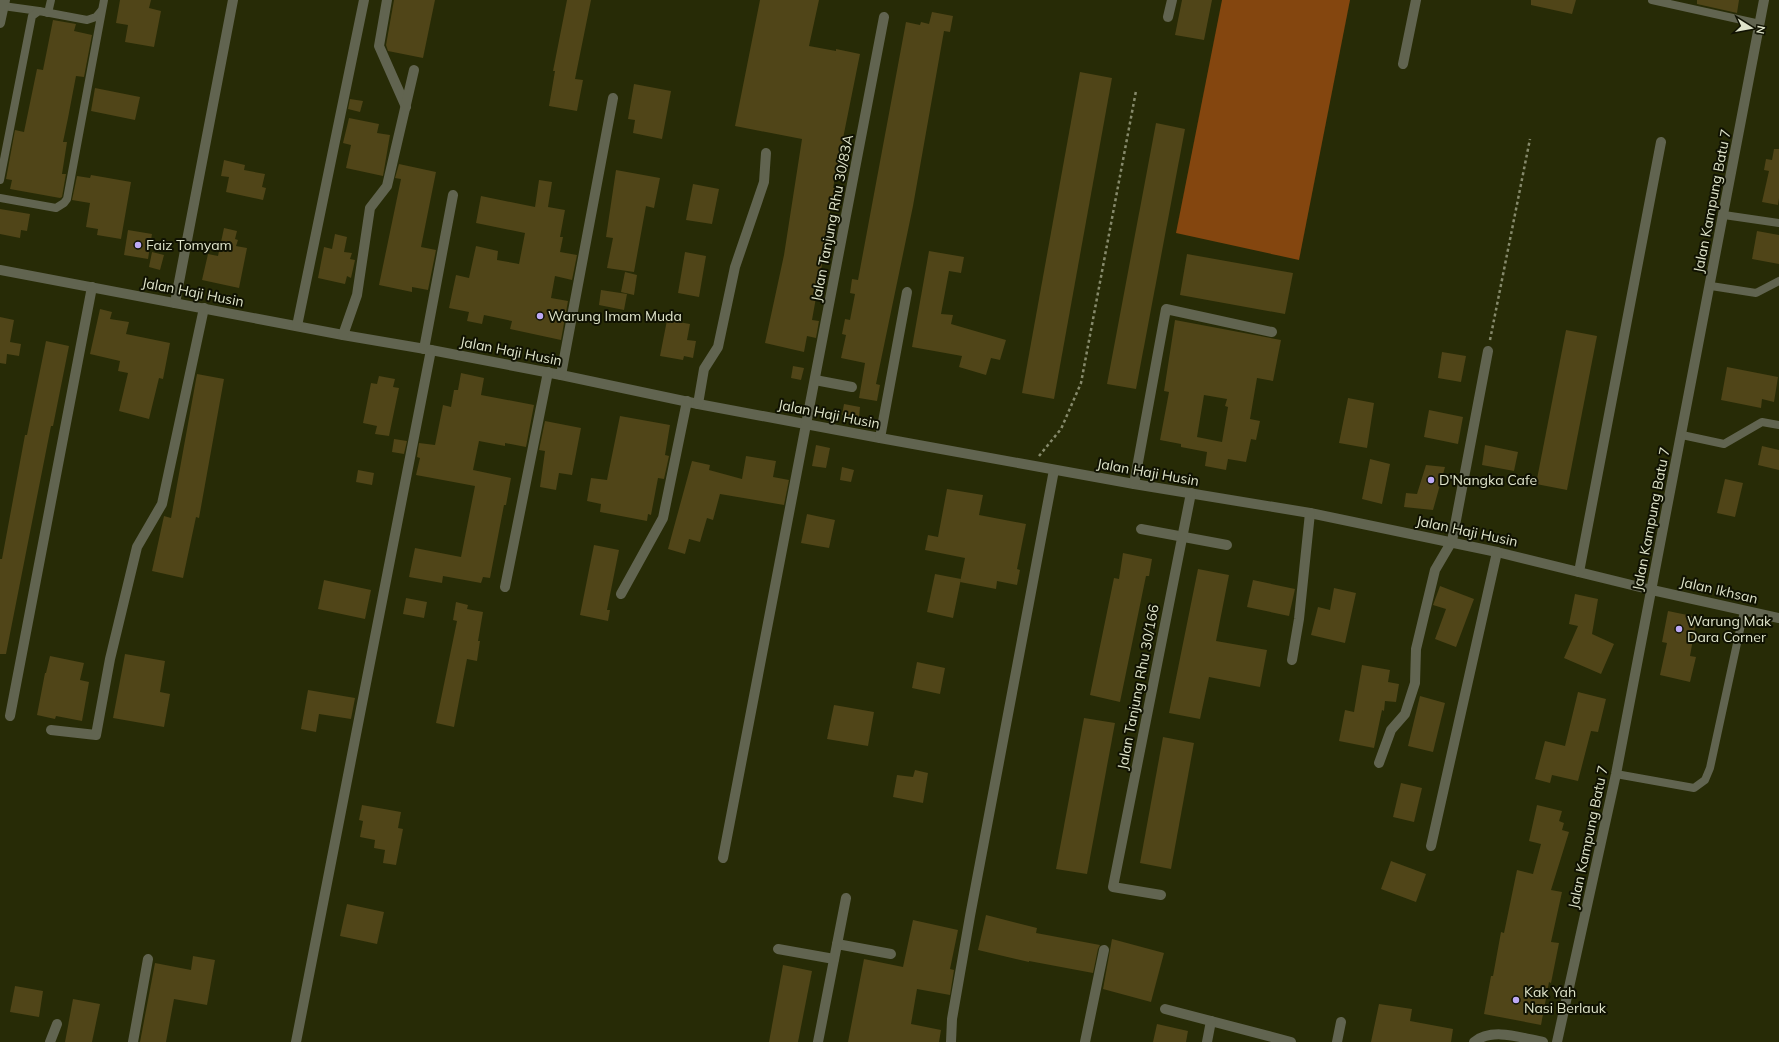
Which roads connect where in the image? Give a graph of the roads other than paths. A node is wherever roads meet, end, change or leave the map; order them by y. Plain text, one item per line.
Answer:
1 (51, 0) edge
2 (104, 0) edge
3 (233, 0) edge
4 (364, 0) edge
5 (388, 0) edge
6 (1172, 0) edge
7 (1416, 0) edge
8 (1652, 0) edge
9 (1764, 0) edge
10 (4, 3) edge
11 (102, 10) junction
12 (39, 11) junction
13 (48, 13) junction
14 (884, 17) dead end
15 (1168, 17) dead end
16 (0, 23) edge
17 (1760, 24) junction
18 (1403, 64) dead end
19 (414, 70) dead end
20 (613, 98) dead end
21 (406, 107) junction
22 (1661, 142) dead end
23 (766, 153) dead end
24 (2, 162) edge
25 (0, 180) edge
26 (453, 195) dead end
27 (0, 198) edge
28 (1724, 215) junction
29 (1779, 223) edge
30 (0, 270) edge
31 (1779, 281) edge
32 (1711, 286) junction
33 (92, 287) junction
34 (907, 292) dead end
35 (176, 303) junction
36 (204, 308) junction
37 (296, 326) junction
38 (1272, 332) dead end
39 (343, 335) junction
40 (428, 349) junction
41 (1488, 351) road end
42 (548, 372) junction
43 (561, 375) junction
44 (815, 380) junction
45 (852, 387) dead end
46 (687, 401) junction
47 (698, 404) junction
48 (807, 424) junction
49 (1779, 425) edge
50 (1682, 435) junction
51 (880, 438) junction
52 (1054, 470) junction
53 (1134, 484) junction
54 (1191, 493) junction
55 (1310, 514) junction
56 (1141, 529) dead end
57 (1182, 537) junction
58 (1452, 542) junction
59 (1227, 546) dead end
60 (1497, 552) junction
61 (1579, 572) junction
62 (505, 587) dead end
63 (1652, 590) junction
64 (621, 594) dead end
65 (1744, 611) junction
66 (1779, 618) edge
67 (1292, 660) dead end
68 (10, 716) dead end
69 (51, 730) dead end
70 (1379, 763) dead end
71 (1616, 774) junction
72 (1432, 846) dead end
73 (723, 858) dead end
74 (1161, 895) dead end
75 (846, 898) dead end
76 (837, 944) junction
77 (778, 950) dead end
78 (1104, 950) dead end
79 (891, 954) dead end
80 (834, 959) junction
81 (148, 960) dead end
82 (1165, 1010) dead end
83 (1211, 1021) junction
84 (1341, 1022) dead end
85 (57, 1024) dead end
86 (50, 1042) edge
87 (133, 1042) edge
88 (296, 1042) edge
89 (818, 1042) edge
90 (951, 1042) edge
91 (1085, 1042) edge
92 (1207, 1042) edge
93 (1291, 1042) edge
94 (1337, 1042) edge
95 (1474, 1042) edge
96 (1543, 1042) edge
97 (1557, 1042) edge

1 - 13 lane
2 - 11 lane
3 - 35 street
4 - 37 street
5 - 21 street
6 - 15 street
7 - 18 street
8 - 17 lane
9 - 17 street, Jalan Kampung Batu 7
10 - 12 lane
10 - 16 street
11 - 13 lane
11 - 27 lane
12 - 13 lane
12 - 24 lane
14 - 44 street, Jalan Tanjung Rhu 30/83A
17 - 28 street, Jalan Kampung Batu 7
19 - 21 street
20 - 43 street
21 - 39 street
22 - 61 street
23 - 47 street
24 - 25 lane
26 - 40 street
28 - 29 lane
28 - 32 street, Jalan Kampung Batu 7
30 - 33 street, Jalan Haji Husin
31 - 32 lane
32 - 50 street, Jalan Kampung Batu 7
33 - 35 street, Jalan Haji Husin
33 - 68 street
34 - 51 street
35 - 36 street, Jalan Haji Husin
36 - 37 street, Jalan Haji Husin
36 - 69 street
37 - 39 street, Jalan Haji Husin
38 - 53 street
39 - 40 street, Jalan Haji Husin
40 - 42 street, Jalan Haji Husin
40 - 88 street
41 - 58 street
42 - 43 street, Jalan Haji Husin
42 - 62 street
43 - 46 street, Jalan Haji Husin
44 - 45 street
44 - 48 street, Jalan Tanjung Rhu 30/83A
46 - 47 street, Jalan Haji Husin
46 - 64 street
47 - 48 street, Jalan Haji Husin
48 - 51 street, Jalan Haji Husin
48 - 73 street, Jalan Tanjung Rhu 30/83A
49 - 50 lane
50 - 63 street, Jalan Kampung Batu 7
51 - 52 street, Jalan Haji Husin
52 - 53 street, Jalan Haji Husin
52 - 90 street
53 - 54 street, Jalan Haji Husin
54 - 55 street, Jalan Haji Husin
54 - 57 street, Jalan Tanjung Rhu 30/166
55 - 58 street, Jalan Haji Husin
55 - 67 street
56 - 57 street
57 - 59 street
57 - 74 street, Jalan Tanjung Rhu 30/166
58 - 60 street, Jalan Haji Husin
58 - 70 street
60 - 61 street, Jalan Haji Husin
60 - 72 street
61 - 63 street, Jalan Haji Husin
63 - 65 street, Jalan Ikhsan
63 - 71 street, Jalan Kampung Batu 7
65 - 66 street, Jalan Ikhsan
65 - 71 lane
71 - 97 street, Jalan Kampung Batu 7
75 - 76 street
76 - 79 street
76 - 80 street
77 - 80 street
78 - 91 street
80 - 89 street
81 - 87 street
82 - 83 street
83 - 92 street
83 - 93 street
84 - 94 street
85 - 86 street
95 - 96 street

